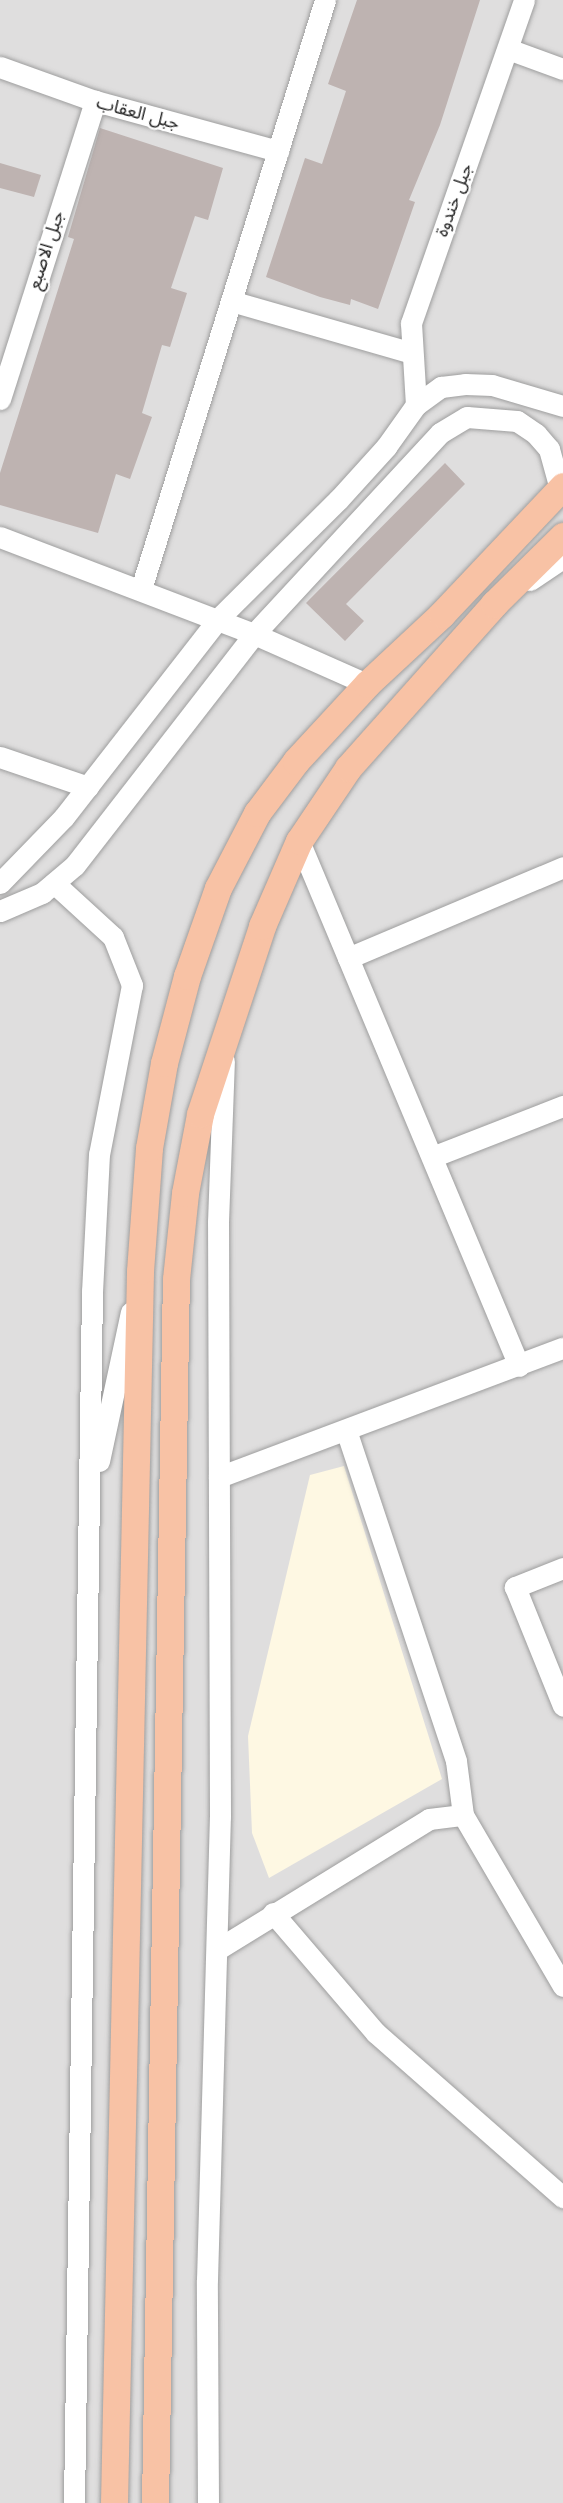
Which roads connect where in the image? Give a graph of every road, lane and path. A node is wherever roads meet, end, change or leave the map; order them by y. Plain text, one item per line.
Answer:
1 (326, 0) edge
2 (524, 0) edge
3 (508, 49) junction
4 (0, 67) edge
5 (563, 69) edge
6 (95, 101) junction
7 (278, 151) junction
8 (231, 302) junction
9 (8, 340) edge
10 (412, 354) junction
11 (0, 399) edge
12 (416, 405) junction
13 (563, 406) edge
14 (562, 488) edge
15 (563, 536) edge
16 (0, 537) edge
17 (563, 558) edge
18 (141, 589) junction
19 (494, 604) junction
20 (218, 619) junction
21 (254, 634) junction
22 (367, 684) junction
23 (0, 757) edge
24 (88, 787) junction
25 (299, 841) junction
26 (563, 867) edge
27 (0, 883) edge
28 (54, 883) junction
29 (0, 911) edge
30 (348, 958) junction
31 (225, 1033) junction
32 (563, 1106) edge
33 (432, 1157) junction
34 (140, 1271) junction
35 (563, 1348) edge
36 (519, 1366) junction
37 (346, 1430) junction
38 (219, 1477) junction
39 (89, 1508) junction
40 (563, 1568) edge
41 (563, 1706) edge
42 (463, 1815) junction
43 (273, 1914) junction
44 (218, 1949) junction
45 (563, 1986) edge
46 (563, 2197) edge
47 (206, 2499) edge
48 (155, 2502) edge
49 (74, 2503) edge
50 (114, 2503) edge

1 - 7 street
2 - 3 street, جبل خندوة
3 - 5 street
3 - 10 street, جبل خندوة
4 - 6 street, جبل العقاب
6 - 7 street, جبل العقاب
6 - 9 street, جبل الاصبع
7 - 8 street
8 - 10 street
8 - 18 street
9 - 11 street, جبل الاصبع
10 - 12 street, جبل خندوة
12 - 13 street
12 - 20 street
14 - 21 street
14 - 22 main road
15 - 19 main road
16 - 18 street
17 - 19 street
18 - 20 street
19 - 25 main road
20 - 21 street
20 - 24 street
21 - 22 street
21 - 28 street
22 - 34 main road
23 - 24 street
24 - 27 street
25 - 30 street
25 - 31 main road
26 - 30 street
28 - 29 street
28 - 39 street
30 - 33 street
31 - 38 street
31 - 48 main road
32 - 33 street
33 - 36 street
34 - 39 street
34 - 50 main road
35 - 36 street
36 - 37 street
37 - 38 street
37 - 42 street
38 - 44 street
39 - 49 street
40 - 41 street
42 - 43 street
42 - 45 street
43 - 44 street
43 - 46 street
44 - 47 street

